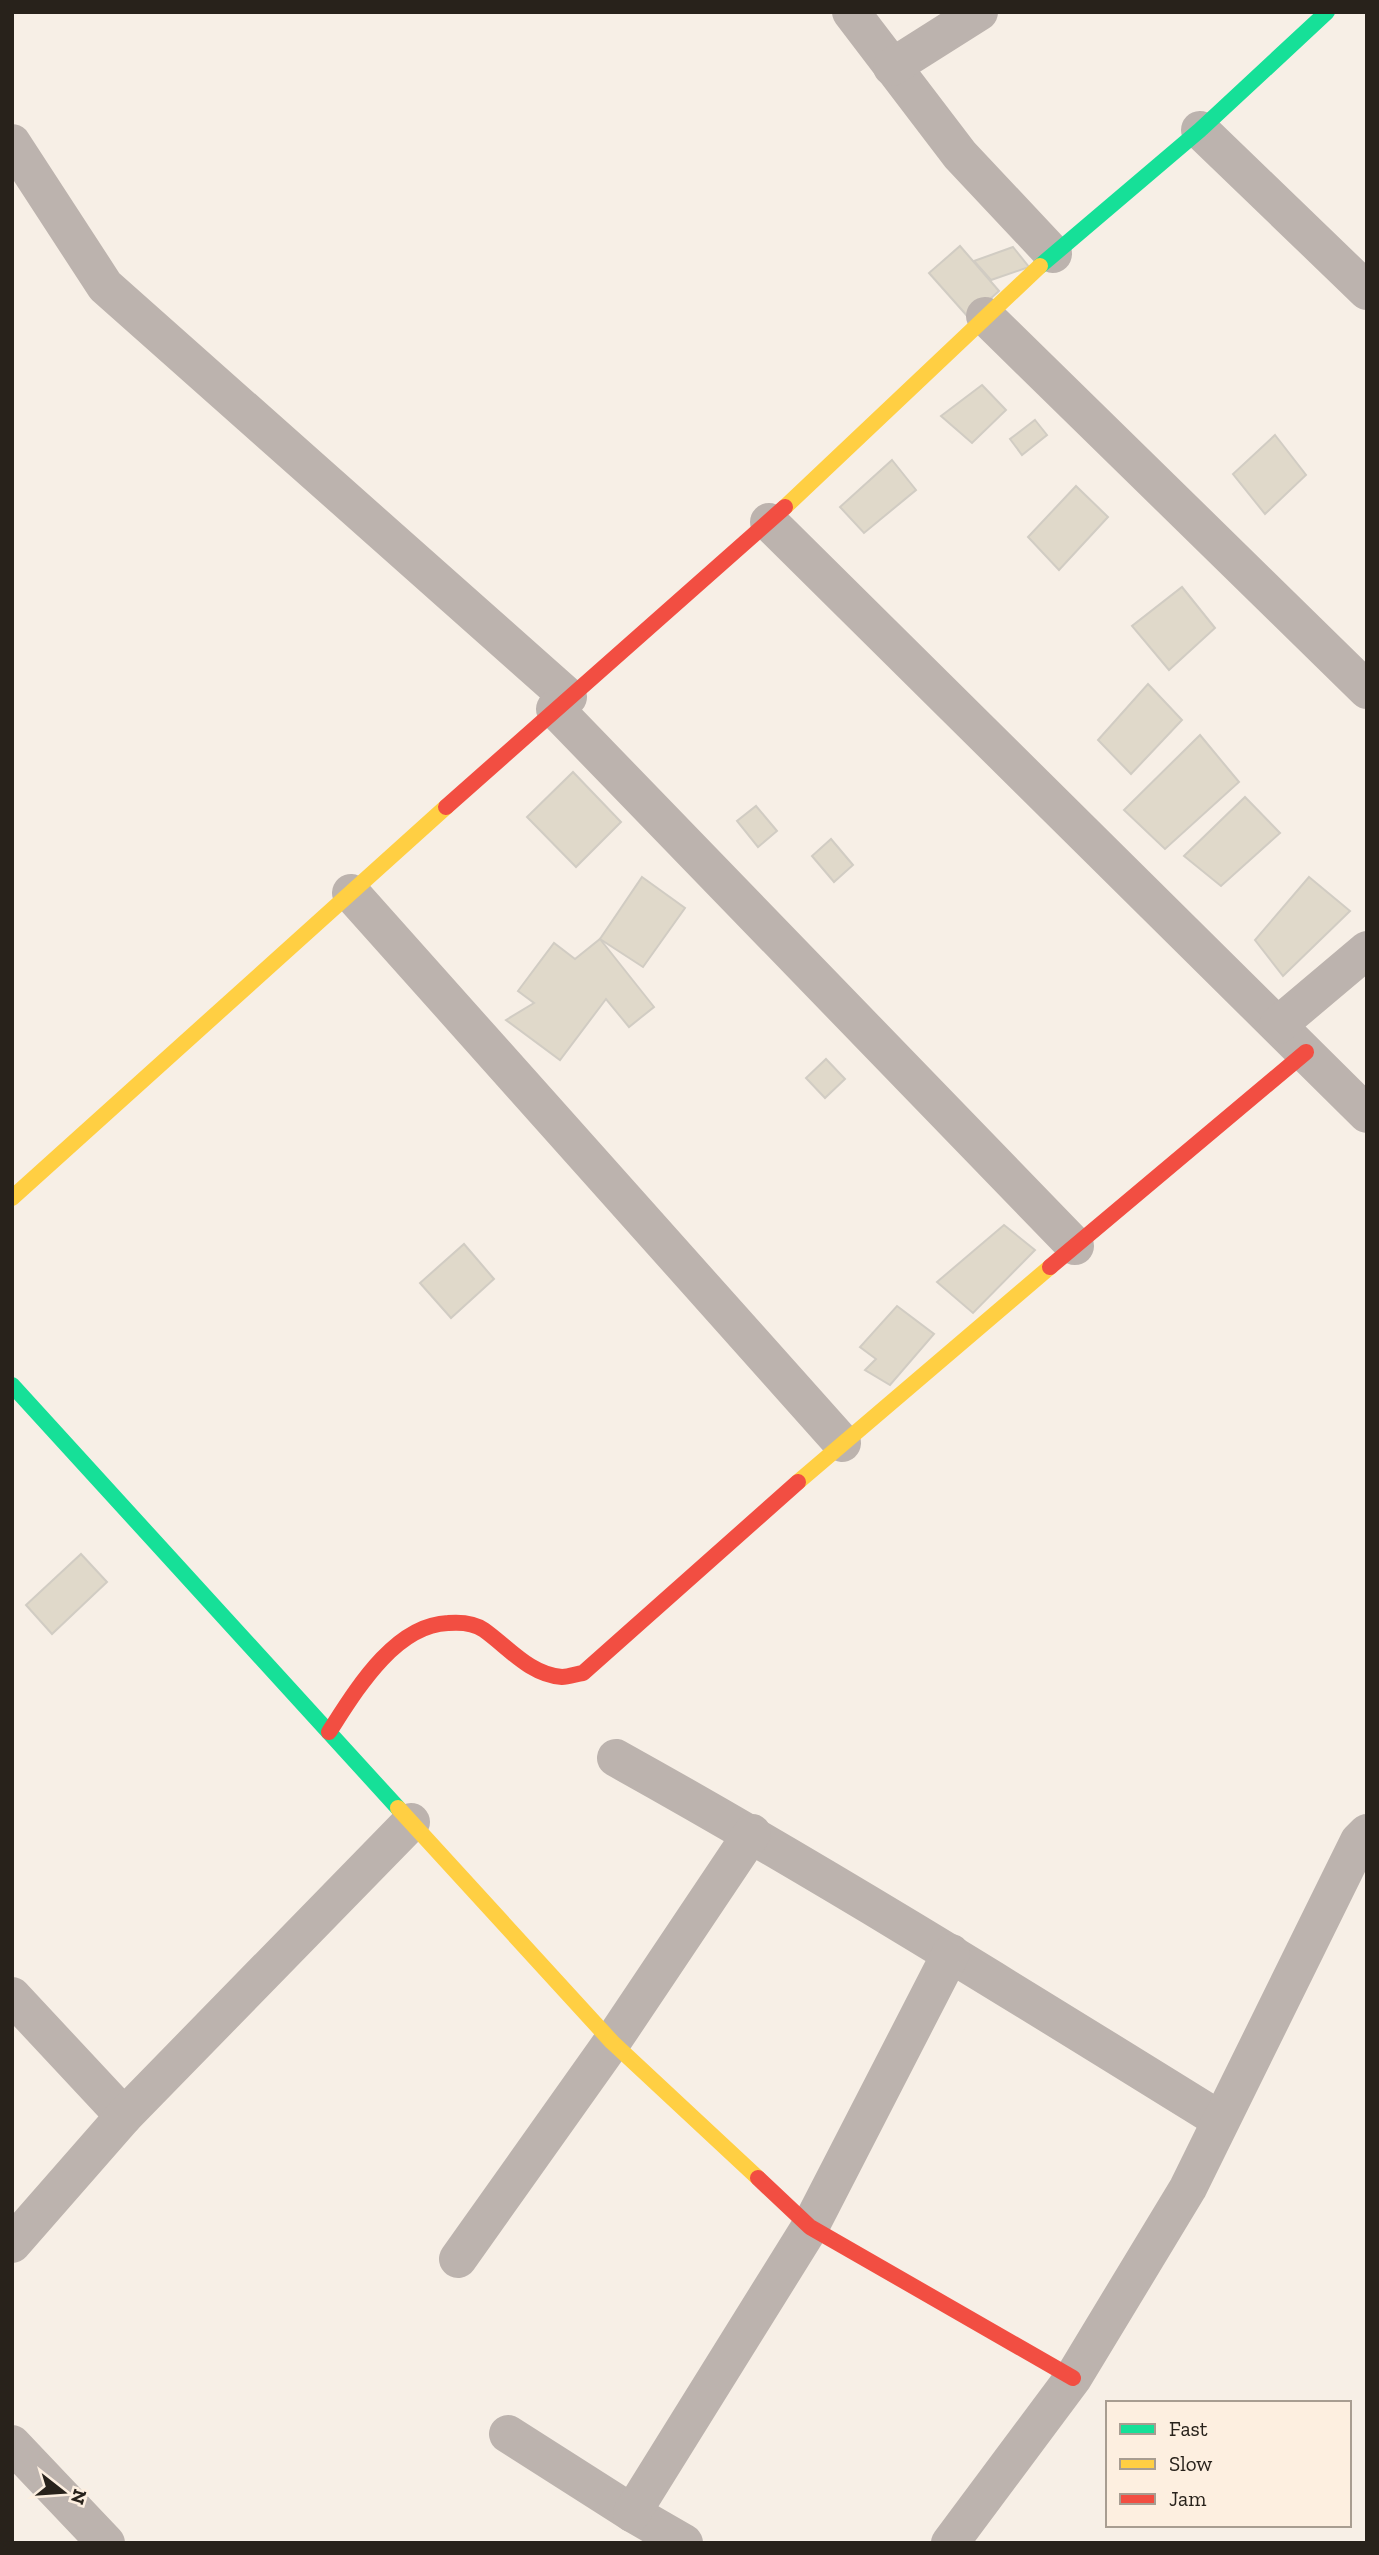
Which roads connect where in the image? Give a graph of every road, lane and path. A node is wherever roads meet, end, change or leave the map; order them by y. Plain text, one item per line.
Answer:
1 (851, 12) edge
2 (979, 12) edge
3 (1327, 12) edge
4 (892, 66) junction
5 (1200, 130) junction
6 (12, 143) edge
7 (1052, 254) junction
8 (1367, 290) edge
9 (985, 316) junction
10 (769, 522) junction
11 (1367, 690) edge
12 (562, 703) junction
13 (351, 893) junction
14 (1367, 950) edge
15 (1278, 1025) junction
16 (1306, 1052) junction
17 (1367, 1114) edge
18 (12, 1198) edge
19 (1075, 1246) junction
20 (12, 1385) edge
21 (842, 1443) junction
22 (329, 1732) junction
23 (616, 1758) dead end
24 (411, 1822) junction
25 (752, 1833) junction
26 (1367, 1833) edge
27 (951, 1953) junction
28 (12, 1996) edge
29 (612, 2042) junction
30 (124, 2116) junction
31 (1220, 2120) junction
32 (810, 2227) junction
33 (12, 2244) edge
34 (458, 2259) dead end
35 (1073, 2378) junction
36 (508, 2434) dead end
37 (12, 2444) edge
38 (632, 2513) junction
39 (106, 2543) edge
40 (684, 2543) edge
41 (950, 2543) edge

1 - 4 street
2 - 4 street
3 - 5 street
4 - 7 street
5 - 7 street
5 - 8 street
6 - 12 street
7 - 9 street
9 - 10 street
9 - 11 street
10 - 12 street
10 - 15 street
12 - 13 street
12 - 19 street
13 - 18 street
13 - 21 street
14 - 15 street
15 - 16 street
16 - 17 street
16 - 19 street
19 - 21 street
20 - 22 street
21 - 22 street
22 - 24 street
23 - 25 street
24 - 29 street
24 - 30 street
25 - 27 street
25 - 29 street
26 - 31 street
27 - 31 street
27 - 32 street
28 - 30 street
29 - 32 street
29 - 34 street
30 - 33 street
31 - 35 street
32 - 35 street
32 - 38 street
35 - 41 street
36 - 38 street
37 - 39 street
38 - 40 street

